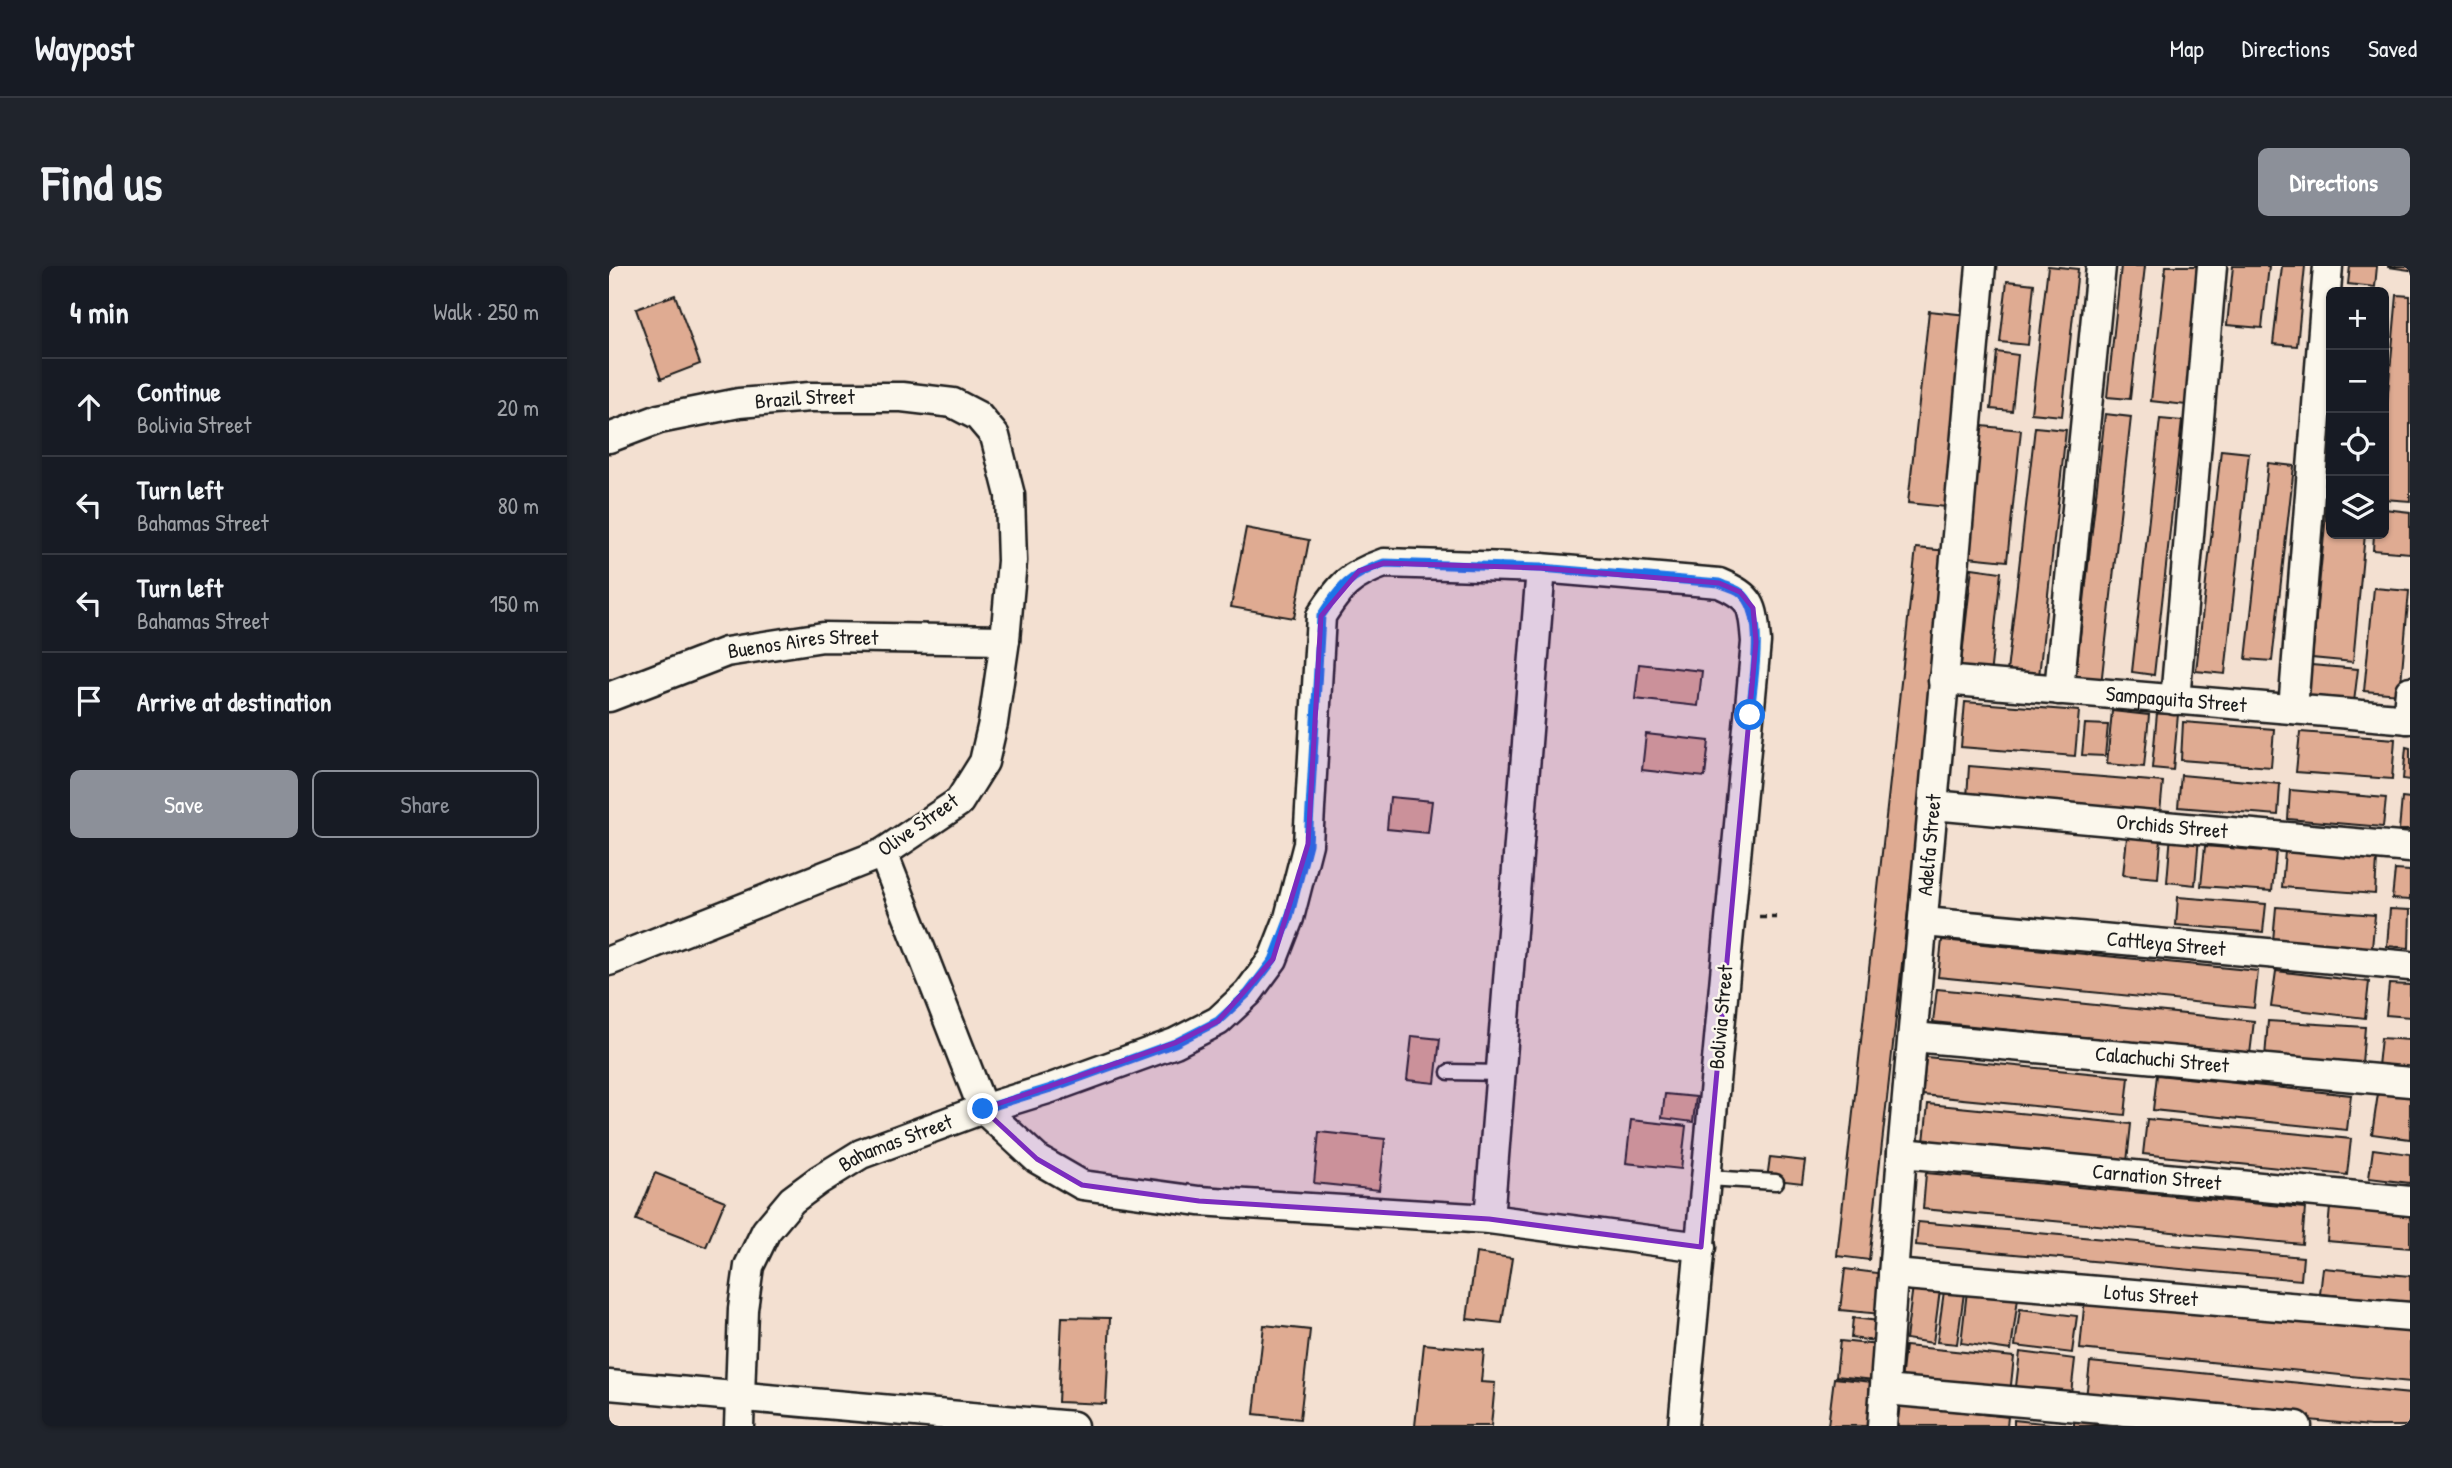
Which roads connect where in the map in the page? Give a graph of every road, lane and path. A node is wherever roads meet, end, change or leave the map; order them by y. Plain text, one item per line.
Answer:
1 (1981, 266) edge
2 (2101, 266) edge
3 (2212, 266) edge
4 (2328, 266) edge
5 (995, 436) joint
6 (609, 438) edge
7 (1541, 568) junction
8 (1753, 608) joint
9 (1005, 640) junction
10 (1943, 680) junction
11 (2059, 690) junction
12 (2410, 691) edge
13 (609, 697) edge
14 (2175, 700) junction
15 (2293, 709) junction
16 (2409, 719) edge
17 (1933, 805) junction
18 (2410, 848) edge
19 (883, 853) junction
20 (1924, 922) junction
21 (609, 961) edge
22 (2410, 966) edge
23 (1913, 1037) junction
24 (1449, 1072) dead end
25 (1501, 1073) junction
26 (2410, 1082) edge
27 (983, 1109) junction
28 (1902, 1153) junction
29 (1707, 1178) junction
30 (1776, 1182) dead end
31 (2410, 1201) edge
32 (1489, 1219) junction
33 (1701, 1247) junction
34 (1893, 1274) junction
35 (2410, 1317) edge
36 (609, 1385) edge
37 (1885, 1390) junction
38 (742, 1395) junction
39 (739, 1426) edge
40 (1073, 1426) edge
41 (1683, 1426) edge
42 (1882, 1426) edge
43 (2297, 1426) edge

1 - 10 street, Adelfa Street
2 - 11 street
3 - 14 street
4 - 15 street
5 - 6 street, Brazil Street
5 - 9 street, Olive Street
7 - 8 street, Bahamas Street
7 - 25 street
7 - 27 street, Bahamas Street
8 - 29 street, Bolivia Street
9 - 13 street, Buenos Aires Street
9 - 19 street, Olive Street
10 - 11 street, Sampaguita Street
10 - 17 street, Adelfa Street
11 - 14 street, Sampaguita Street
12 - 16 street
14 - 15 street, Sampaguita Street
15 - 16 street, Sampaguita Street
17 - 18 street, Orchids Street
17 - 20 street, Adelfa Street
19 - 21 street, Olive Street
19 - 27 street
20 - 22 street, Cattleya Street
20 - 23 street, Adelfa Street
23 - 26 street, Calachuchi Street
23 - 28 street, Adelfa Street
24 - 25 lane
25 - 32 street
27 - 32 street
27 - 38 street, Bahamas Street
28 - 31 street, Carnation Street
28 - 34 street, Adelfa Street
29 - 30 lane
29 - 33 street, Bolivia Street
32 - 33 street
33 - 41 street, Bolivia Street
34 - 35 street, Lotus Street
34 - 37 street, Adelfa Street
36 - 38 street
37 - 42 street, Adelfa Street
37 - 43 street
38 - 39 street, Bahamas Street
38 - 40 street

